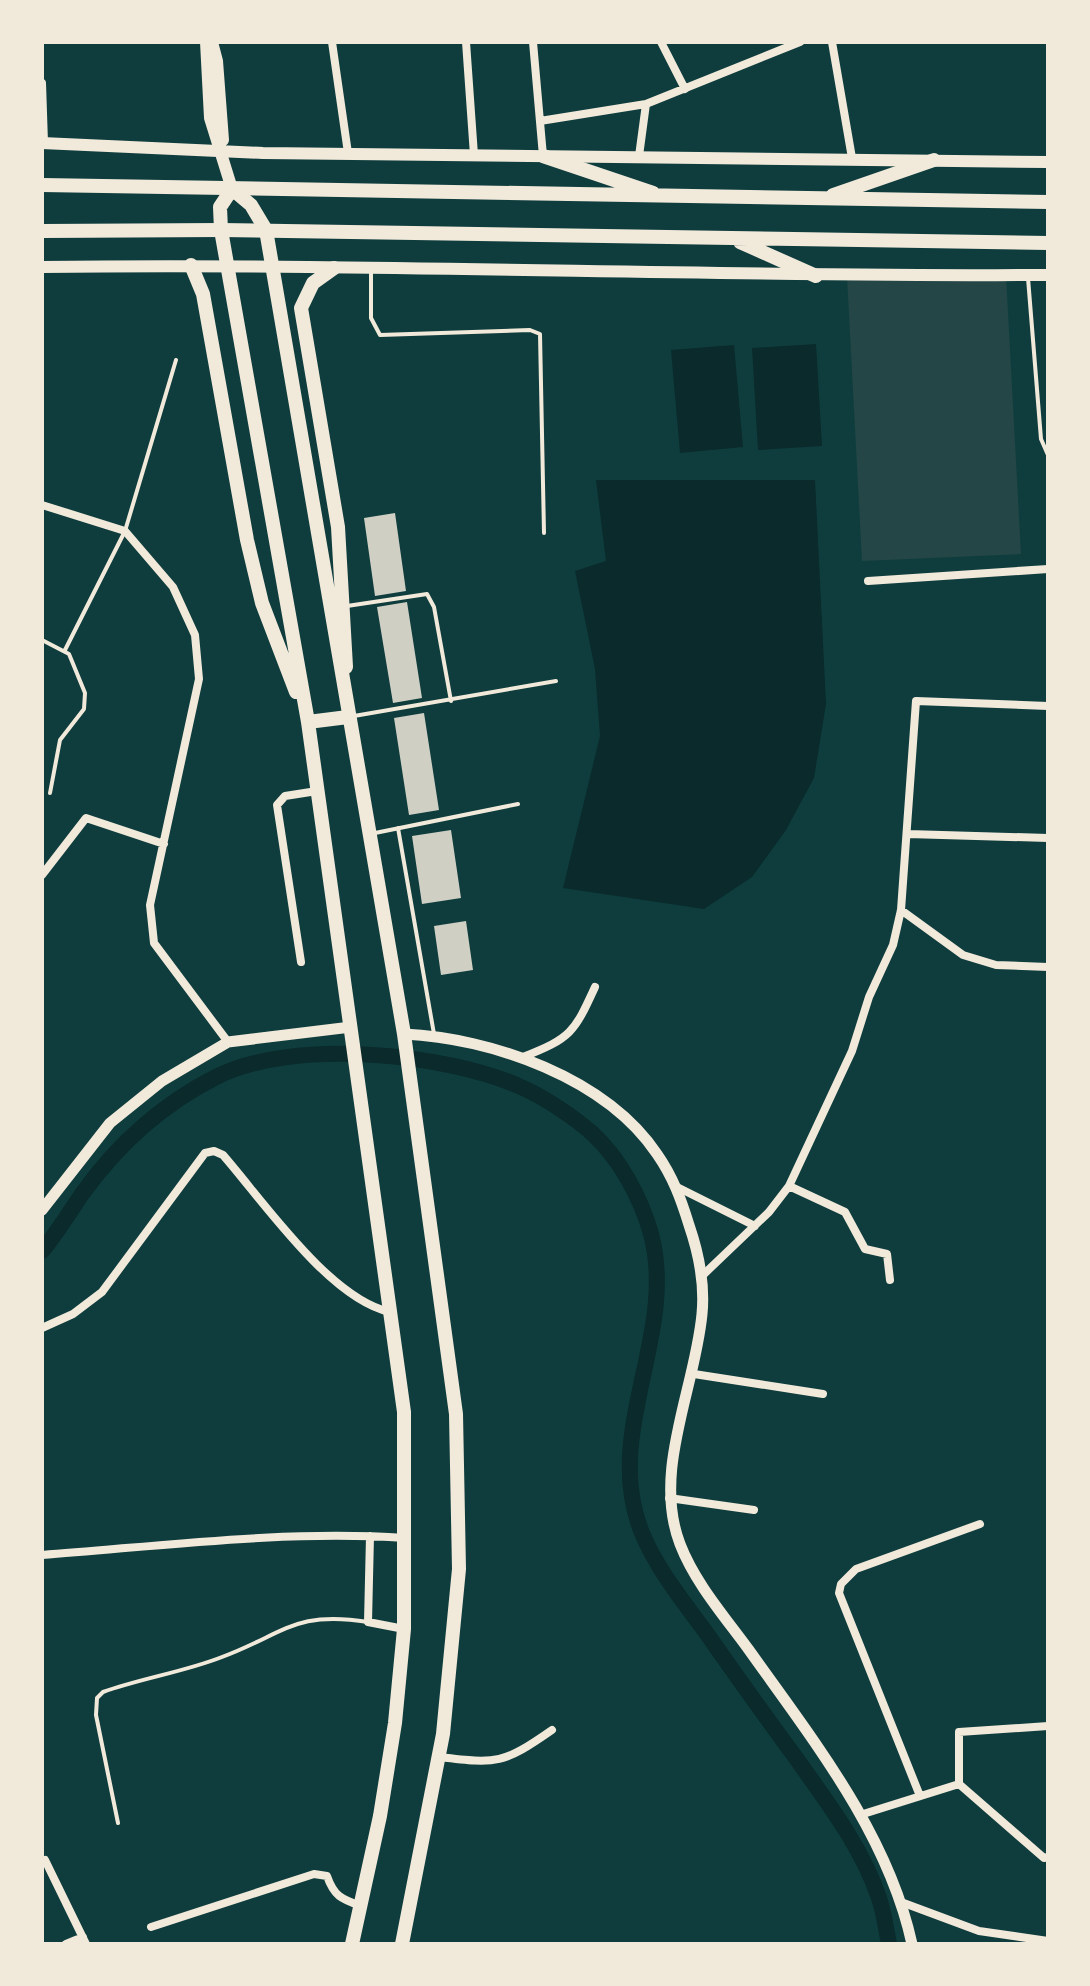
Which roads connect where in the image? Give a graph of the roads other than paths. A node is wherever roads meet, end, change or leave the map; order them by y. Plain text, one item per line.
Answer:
1 (209, 42) edge
2 (332, 42) edge
3 (466, 42) edge
4 (533, 42) edge
5 (661, 42) edge
6 (800, 42) edge
7 (832, 42) edge
8 (42, 83) edge
9 (685, 89) junction
10 (646, 104) junction
11 (540, 121) junction
12 (43, 143) edge
13 (223, 151) junction
14 (348, 153) junction
15 (474, 155) junction
16 (543, 156) junction
17 (639, 156) junction
18 (852, 158) junction
19 (934, 160) junction
20 (1048, 162) edge
21 (42, 185) edge
22 (232, 189) junction
23 (664, 197) junction
24 (821, 199) junction
25 (1048, 202) edge
26 (221, 230) junction
27 (266, 230) junction
28 (42, 231) edge
29 (734, 239) junction
30 (1048, 243) edge
31 (191, 265) junction
32 (229, 265) junction
33 (272, 266) junction
34 (42, 267) edge
35 (334, 268) junction
36 (371, 270) junction
37 (1027, 275) junction
38 (1048, 275) edge
39 (816, 276) junction
40 (176, 360) dead end
41 (1048, 455) edge
42 (42, 505) edge
43 (125, 531) junction
44 (544, 533) dead end
45 (1048, 569) edge
46 (868, 581) dead end
47 (345, 607) junction
48 (42, 640) edge
49 (65, 650) junction
50 (556, 681) dead end
51 (451, 701) junction
52 (1048, 706) edge
53 (348, 717) junction
54 (308, 722) junction
55 (317, 791) junction
56 (50, 793) dead end
57 (518, 804) dead end
58 (398, 828) junction
59 (908, 834) junction
60 (368, 835) junction
61 (1048, 838) edge
62 (164, 844) junction
63 (42, 875) edge
64 (901, 910) junction
65 (301, 962) dead end
66 (1048, 967) edge
67 (595, 987) dead end
68 (351, 1027) junction
69 (404, 1034) junction
70 (434, 1035) junction
71 (228, 1042) junction
72 (523, 1057) junction
73 (789, 1186) junction
74 (677, 1187) junction
75 (42, 1210) edge
76 (755, 1226) junction
77 (703, 1275) junction
78 (890, 1280) dead end
79 (392, 1312) junction
80 (42, 1328) edge
81 (694, 1374) junction
82 (823, 1394) dead end
83 (669, 1498) junction
84 (754, 1510) dead end
85 (980, 1524) dead end
86 (370, 1536) junction
87 (406, 1538) junction
88 (42, 1555) edge
89 (368, 1622) junction
90 (404, 1629) junction
91 (1048, 1726) edge
92 (552, 1730) dead end
93 (439, 1757) junction
94 (959, 1784) junction
95 (920, 1796) junction
96 (860, 1815) junction
97 (118, 1823) dead end
98 (1048, 1857) edge
99 (45, 1860) dead end
100 (901, 1902) junction
101 (362, 1906) junction
102 (151, 1927) dead end
103 (85, 1940) edge
104 (1048, 1941) edge
105 (66, 1944) edge
106 (352, 1944) edge
107 (402, 1944) edge
108 (912, 1944) edge

1 - 13 main road
2 - 14 street
3 - 15 street
4 - 11 street
5 - 9 street
6 - 9 street
7 - 18 street
8 - 12 street
9 - 10 street
10 - 11 street
10 - 17 street
11 - 16 street
12 - 13 main road
13 - 14 main road
13 - 22 main road
14 - 15 main road
15 - 16 main road
16 - 17 main road
16 - 23 main road
17 - 18 main road
18 - 19 main road
19 - 20 main road
19 - 24 main road
21 - 22 main road
22 - 23 main road
22 - 26 main road
22 - 27 main road
23 - 24 main road
24 - 25 main road
26 - 27 main road
26 - 28 main road
26 - 32 main road
27 - 29 main road
27 - 33 main road
29 - 30 main road
29 - 39 main road
31 - 32 main road
31 - 34 main road
31 - 54 main road
32 - 33 main road
32 - 54 main road
33 - 35 main road
33 - 53 main road
35 - 36 main road
35 - 47 main road
36 - 39 main road
36 - 44 lane
37 - 38 main road
37 - 39 main road
37 - 41 lane
40 - 43 lane
42 - 43 street
43 - 49 lane
43 - 62 street
45 - 46 street
47 - 51 lane
47 - 53 main road
48 - 49 lane
49 - 56 lane
50 - 51 lane
51 - 53 lane
52 - 59 street
53 - 54 main road
53 - 60 main road
54 - 55 main road
55 - 65 street
55 - 68 main road
57 - 58 lane
58 - 60 lane
58 - 70 lane
59 - 61 street
59 - 64 street
60 - 69 main road
62 - 63 street
62 - 71 street
64 - 66 street
64 - 73 street
67 - 72 street
68 - 71 street
68 - 79 main road
69 - 70 street
69 - 93 main road
70 - 72 street
71 - 75 street
72 - 74 street
73 - 76 street
73 - 78 street
74 - 76 street
74 - 77 street
76 - 77 street
77 - 81 street
79 - 80 street
79 - 87 main road
81 - 82 street
81 - 83 street
83 - 84 street
83 - 96 street
85 - 95 street
86 - 87 street
86 - 88 street
86 - 89 street
87 - 90 main road
89 - 90 street
89 - 97 lane
90 - 101 main road
91 - 94 street
92 - 93 street
93 - 107 main road
94 - 95 street
94 - 98 street
95 - 96 street
96 - 100 street
99 - 103 street
100 - 104 street
100 - 108 street
101 - 102 street
101 - 106 main road
103 - 105 street

